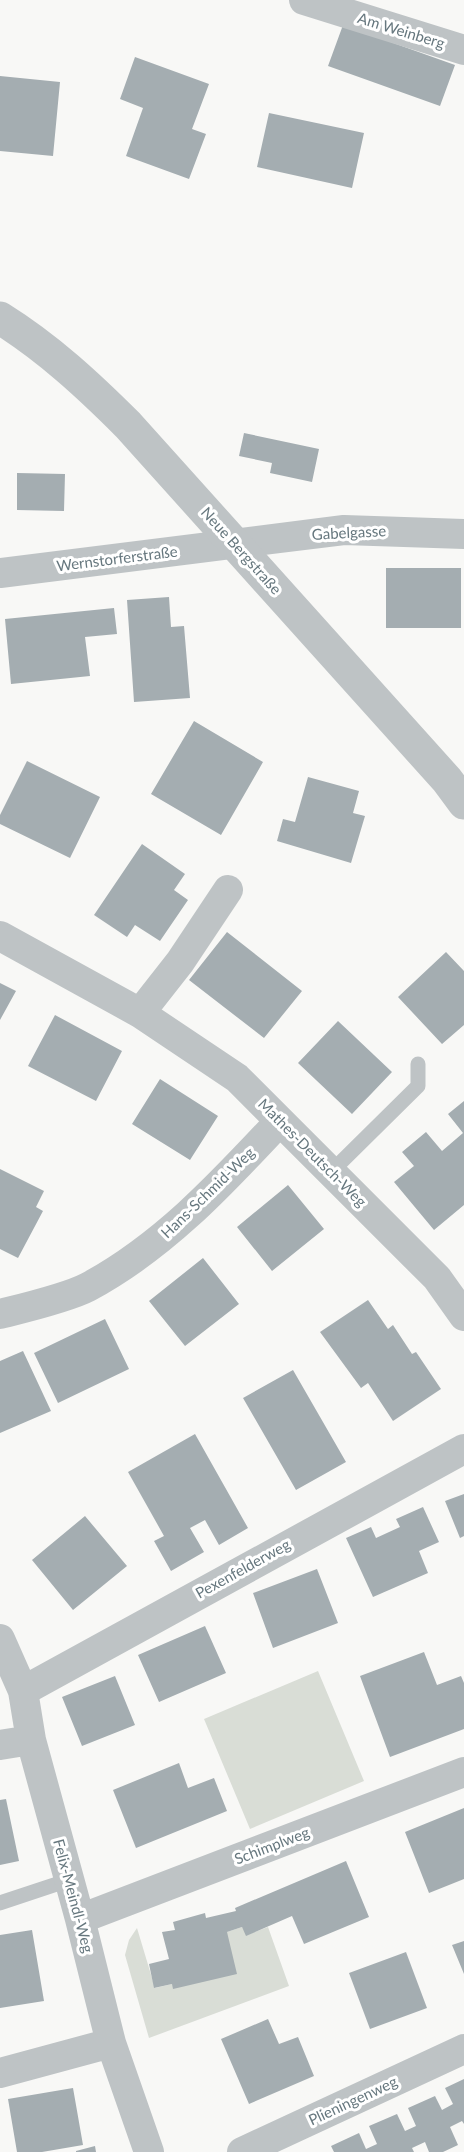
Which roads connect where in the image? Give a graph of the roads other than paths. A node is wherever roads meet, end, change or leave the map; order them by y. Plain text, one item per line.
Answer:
1 (304, 0) edge
2 (464, 50) edge
3 (0, 318) edge
4 (464, 534) edge
5 (235, 544) junction
6 (0, 573) edge
7 (464, 803) edge
8 (228, 890) dead end
9 (0, 936) edge
10 (140, 1013) junction
11 (418, 1064) dead end
12 (279, 1122) junction
13 (331, 1172) junction
14 (0, 1314) edge
15 (464, 1316) edge
16 (464, 1449) edge
17 (0, 1639) edge
18 (23, 1691) junction
19 (31, 1740) junction
20 (0, 1746) edge
21 (464, 1772) edge
22 (69, 1880) junction
23 (0, 1903) edge
24 (80, 1919) junction
25 (111, 2043) junction
26 (464, 2049) edge
27 (0, 2073) edge
28 (149, 2152) edge
29 (242, 2152) edge

1 - 2 street, Am Weinberg
3 - 5 street, Neue Bergstraße
4 - 5 street, Gabelgasse
5 - 6 street, Wernstorferstraße
5 - 7 street, Neue Bergstraße
8 - 10 street
9 - 10 street, Mathes-Deutsch-Weg
10 - 12 street, Mathes-Deutsch-Weg
11 - 13 lane
12 - 13 street, Mathes-Deutsch-Weg
12 - 14 street, Hans-Schmid-Weg
13 - 15 street, Mathes-Deutsch-Weg
16 - 18 street, Pexenfelderweg
17 - 18 street, Felix-Meindl-Weg
18 - 19 street, Felix-Meindl-Weg
19 - 20 street
19 - 22 street, Felix-Meindl-Weg
21 - 24 street, Schimplweg
22 - 23 lane
22 - 24 street, Felix-Meindl-Weg
24 - 25 street, Felix-Meindl-Weg
25 - 27 street
25 - 28 street, Felix-Meindl-Weg
26 - 29 street, Plieningenweg

